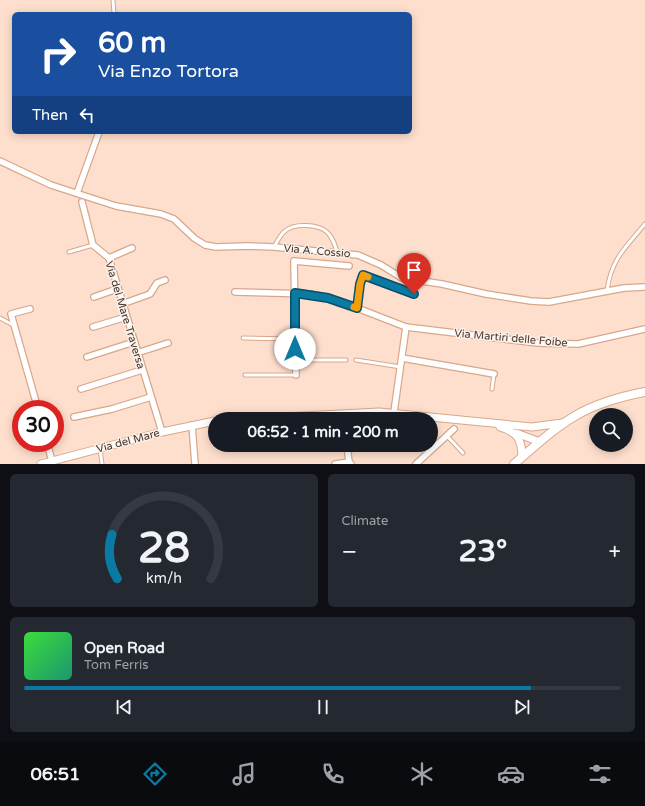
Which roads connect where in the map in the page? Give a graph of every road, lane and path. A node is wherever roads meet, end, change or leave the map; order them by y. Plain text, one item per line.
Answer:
1 (113, 0) edge
2 (114, 12) edge
3 (98, 134) edge
4 (0, 161) edge
5 (77, 193) junction
6 (82, 202) dead end
7 (645, 224) edge
8 (93, 245) junction
9 (274, 247) junction
10 (132, 248) dead end
11 (69, 252) dead end
12 (337, 252) junction
13 (109, 258) junction
14 (349, 266) dead end
15 (165, 280) dead end
16 (645, 287) edge
17 (117, 289) junction
18 (608, 291) junction
19 (235, 292) dead end
20 (295, 293) junction
21 (414, 294) dead end
22 (94, 296) dead end
23 (122, 304) junction
24 (357, 308) junction
25 (30, 309) dead end
26 (126, 317) junction
27 (0, 318) edge
28 (15, 326) junction
29 (93, 327) dead end
30 (406, 327) junction
31 (645, 329) edge
32 (243, 338) dead end
33 (295, 339) junction
34 (134, 342) junction
35 (168, 343) dead end
36 (137, 353) junction
37 (87, 357) dead end
38 (402, 358) junction
39 (295, 360) junction
40 (346, 360) dead end
41 (356, 360) dead end
42 (401, 367) junction
43 (142, 370) junction
44 (494, 374) joint
45 (245, 375) dead end
46 (296, 375) joint
47 (81, 389) dead end
48 (492, 389) dead end
49 (645, 392) edge
50 (151, 397) junction
51 (36, 400) edge
52 (394, 412) edge
53 (74, 417) dead end
54 (438, 417) edge
55 (208, 422) edge
56 (488, 423) junction
57 (562, 423) junction
58 (192, 425) junction
59 (532, 427) junction
60 (454, 429) dead end
61 (162, 432) junction
62 (516, 433) junction
63 (447, 436) junction
64 (540, 442) junction
65 (100, 449) junction
66 (50, 452) edge
67 (348, 452) edge
68 (463, 453) dead end
69 (522, 457) junction
70 (52, 461) junction
71 (350, 463) edge
72 (41, 464) edge
73 (102, 464) edge
74 (195, 464) edge
75 (335, 464) edge
76 (416, 464) edge
77 (514, 464) edge

1 - 2 lane
3 - 5 street
4 - 5 street, Via A. Cossio
5 - 9 street, Via A. Cossio
6 - 8 street
7 - 18 lane
8 - 11 lane
8 - 13 street, Via del Mare Traversa
9 - 12 street, Via A. Cossio
9 - 12 lane
10 - 13 street
12 - 18 street, Via A. Cossio
13 - 17 street, Via del Mare Traversa
14 - 20 street
15 - 23 street
16 - 18 street, Via A. Cossio
17 - 22 street
17 - 23 street, Via del Mare Traversa
19 - 20 street, Via Martiri delle Foibe
20 - 24 street, Via Martiri delle Foibe
20 - 33 street
21 - 24 street
23 - 26 street, Via del Mare Traversa
24 - 30 street, Via Martiri delle Foibe
25 - 28 street
26 - 29 street
26 - 34 street, Via del Mare Traversa
27 - 28 lane
28 - 51 street
30 - 31 street, Via Martiri delle Foibe
30 - 38 street
32 - 33 lane
33 - 39 street
34 - 36 street, Via del Mare Traversa
34 - 37 street
35 - 36 street
36 - 43 street, Via del Mare Traversa
38 - 42 street
38 - 44 street
39 - 40 lane
39 - 46 street
41 - 42 lane
42 - 52 street
43 - 47 street
43 - 50 street, Via del Mare Traversa
44 - 48 lane
45 - 46 lane
49 - 57 main road
50 - 53 street
50 - 61 street, Via del Mare Traversa
54 - 56 street
55 - 58 street, Via del Mare
56 - 59 street
56 - 62 street
57 - 59 street
57 - 64 main road
58 - 61 street, Via del Mare
58 - 74 street
59 - 64 street
60 - 63 street
61 - 65 street, Via del Mare
62 - 64 street
62 - 69 street
63 - 68 lane
63 - 76 street
64 - 69 main road
65 - 70 street, Via del Mare
65 - 73 lane
66 - 70 street
67 - 71 street
69 - 77 main road
70 - 72 street, Via del Mare
71 - 75 street

